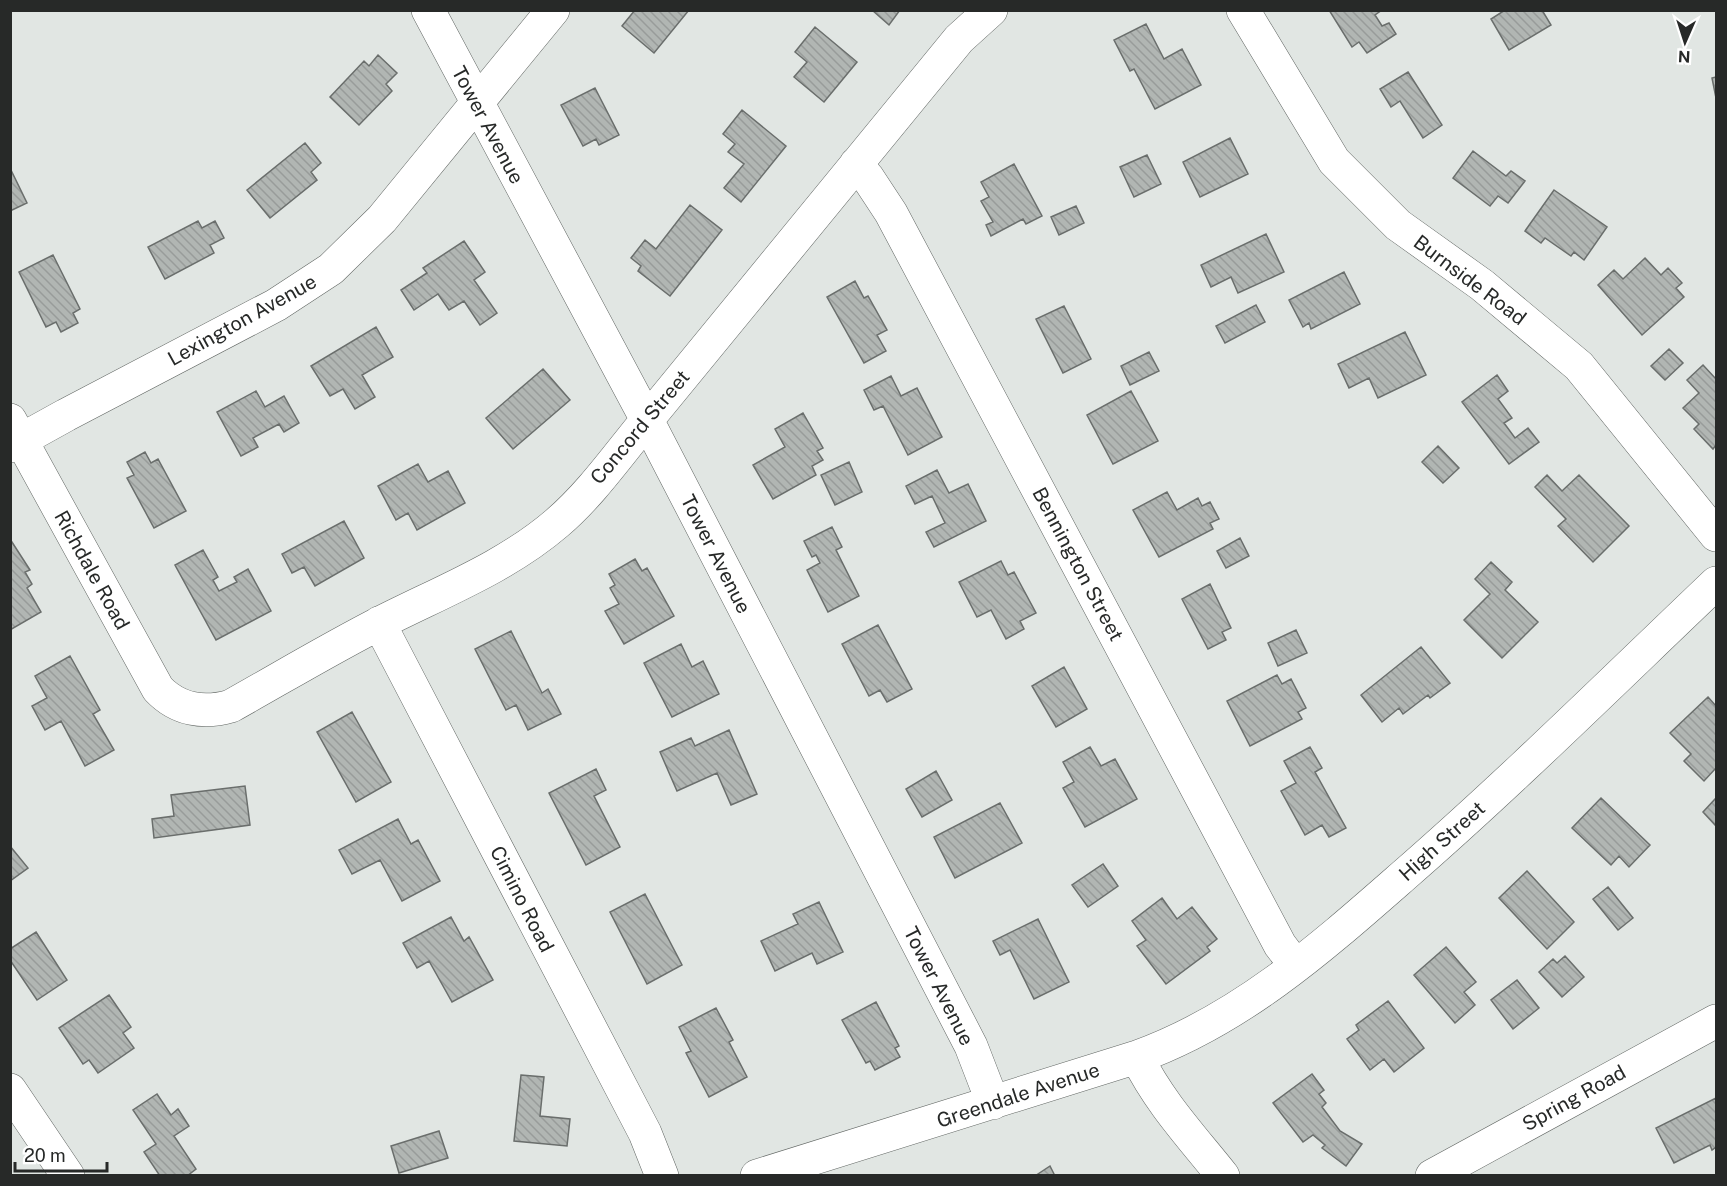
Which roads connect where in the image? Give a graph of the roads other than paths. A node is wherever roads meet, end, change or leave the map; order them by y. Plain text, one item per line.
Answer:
1 (428, 10) edge
2 (553, 10) edge
3 (992, 10) edge
4 (1243, 10) edge
5 (476, 103) junction
6 (856, 164) junction
7 (646, 420) junction
8 (14, 436) edge
9 (1716, 535) edge
10 (1716, 583) edge
11 (379, 623) junction
12 (186, 708) joint
13 (1296, 966) junction
14 (1716, 1021) edge
15 (1137, 1057) junction
16 (10, 1090) edge
17 (993, 1103) junction
18 (68, 1176) edge
19 (663, 1176) edge
20 (757, 1176) edge
21 (1223, 1176) edge
22 (1432, 1176) edge

1 - 5 street, Tower Avenue
2 - 5 street, Lexington Avenue
3 - 6 street, Concord Street
4 - 9 street, Burnside Road
5 - 7 street, Tower Avenue
5 - 8 street, Lexington Avenue
6 - 7 street, Concord Street
6 - 13 street, Bennington Street
7 - 11 street, Concord Street
7 - 17 street, Tower Avenue
8 - 12 street, Richdale Road
10 - 13 street, High Street
11 - 12 street, Concord Street
11 - 19 street, Cimino Road
13 - 15 street, High Street
14 - 22 street, Spring Road
15 - 17 street, Greendale Avenue
15 - 21 street
16 - 18 street
17 - 20 street, Greendale Avenue

